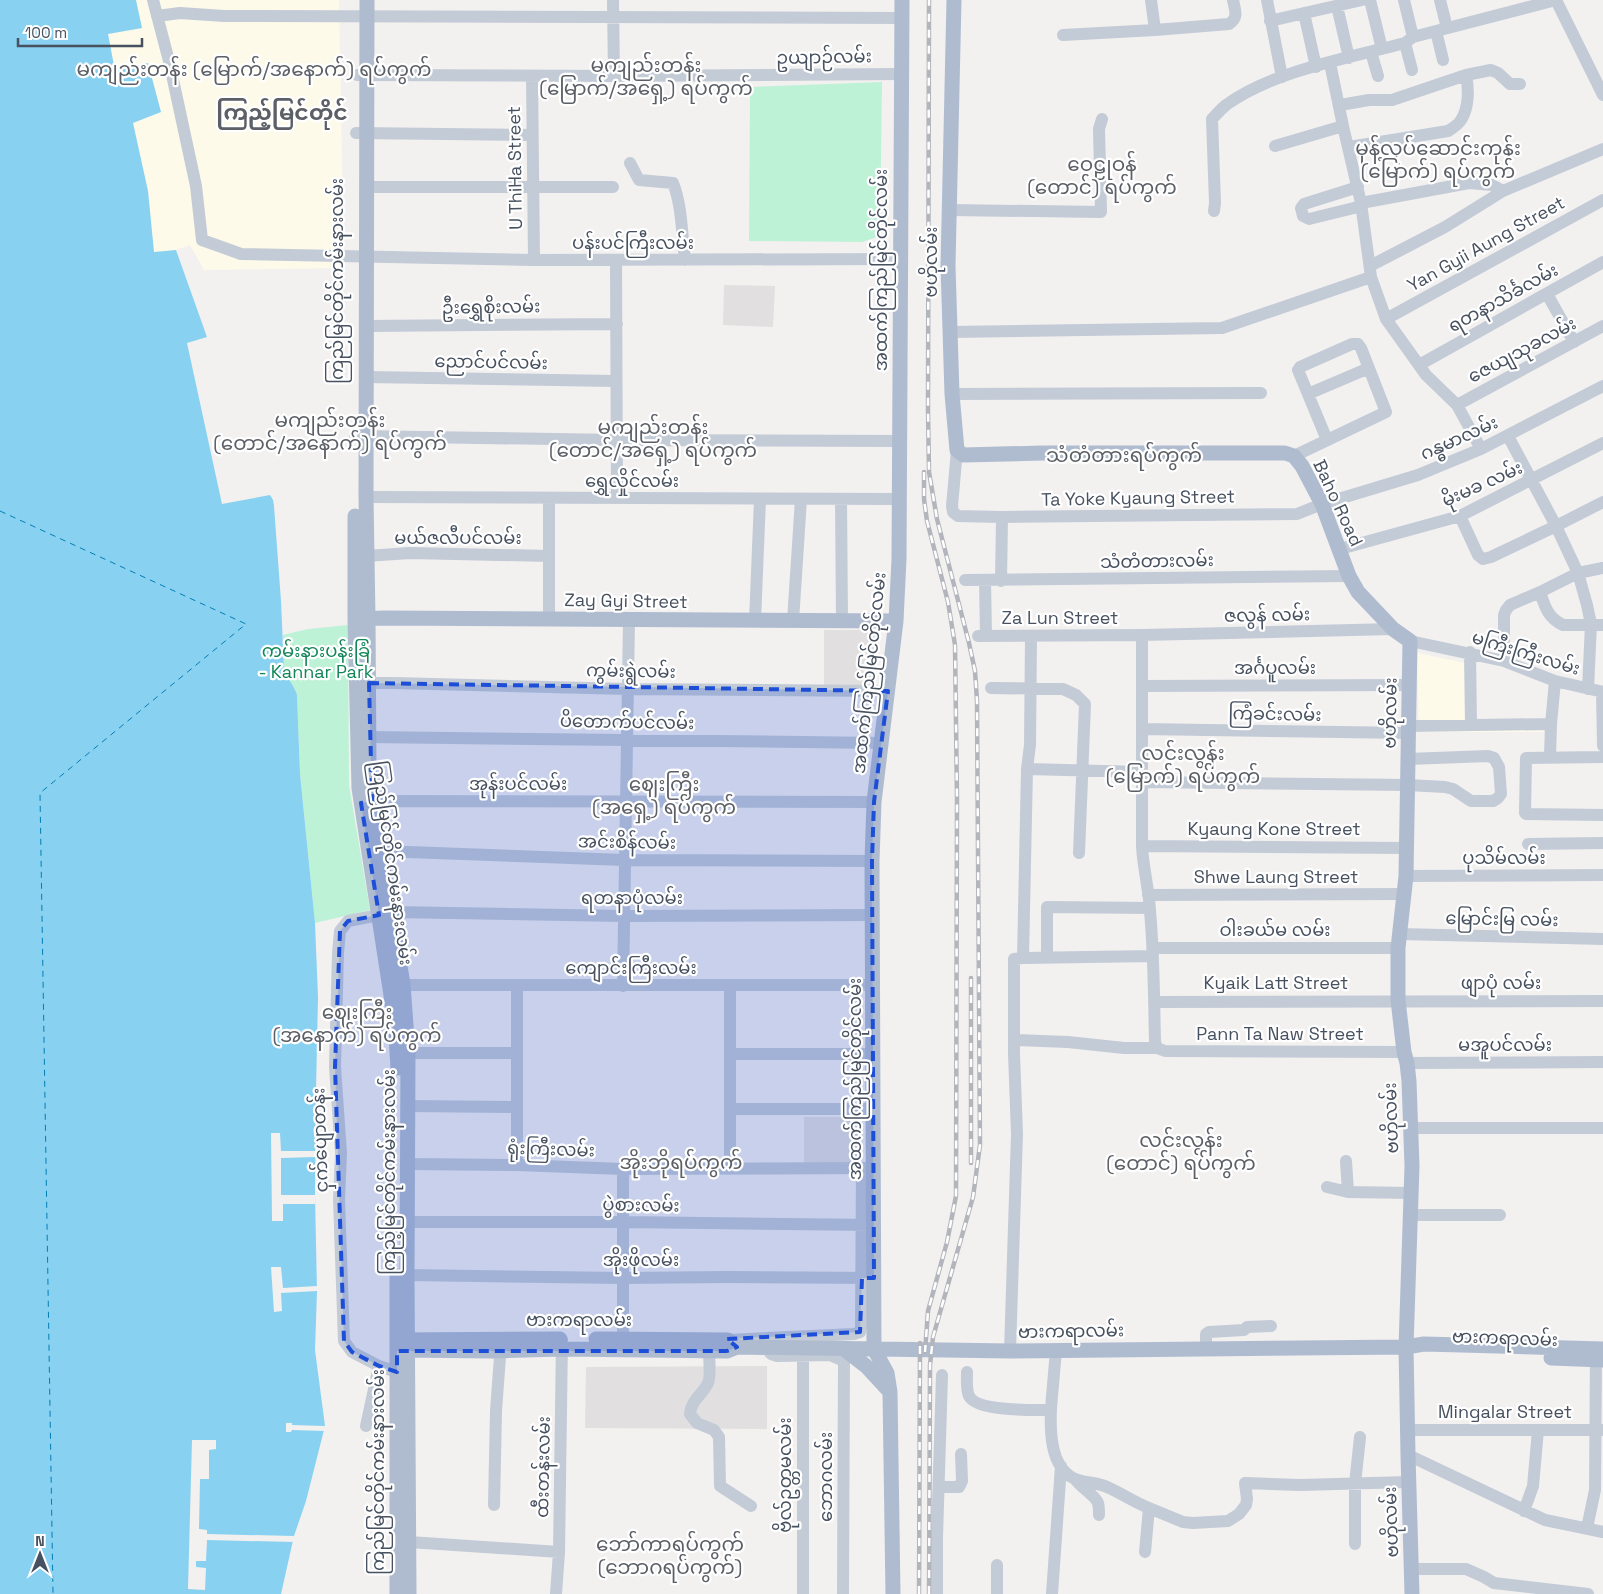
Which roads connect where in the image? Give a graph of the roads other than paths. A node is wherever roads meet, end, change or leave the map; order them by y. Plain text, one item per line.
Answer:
1 (153, 0) edge
2 (613, 0) edge
3 (902, 0) edge
4 (954, 0) edge
5 (1151, 0) edge
6 (1233, 0) edge
7 (1266, 0) edge
8 (1362, 0) edge
9 (1370, 0) edge
10 (1404, 0) edge
11 (1440, 0) edge
12 (1556, 0) edge
13 (1337, 6) junction
14 (362, 8) edge
15 (1304, 13) junction
16 (157, 16) junction
17 (613, 17) junction
18 (902, 18) junction
19 (1270, 21) junction
20 (1155, 30) junction
21 (1441, 30) junction
22 (1063, 35) dead end
23 (1409, 40) junction
24 (1376, 51) junction
25 (1349, 58) junction
26 (1443, 60) dead end
27 (1330, 63) junction
28 (1316, 67) junction
29 (1412, 70) dead end
30 (901, 74) junction
31 (362, 75) junction
32 (1466, 75) junction
33 (532, 76) junction
34 (614, 76) junction
35 (1378, 76) dead end
36 (1282, 77) junction
37 (1520, 84) dead end
38 (1603, 95) edge
39 (1340, 105) junction
40 (1102, 119) dead end
41 (1343, 126) junction
42 (361, 133) junction
43 (532, 135) junction
44 (1275, 146) dead end
45 (1349, 147) junction
46 (1603, 149) edge
47 (630, 163) dead end
48 (1358, 186) junction
49 (366, 187) junction
50 (534, 187) junction
51 (613, 187) dead end
52 (1503, 191) junction
53 (1603, 200) edge
54 (1362, 204) junction
55 (950, 210) junction
56 (1214, 211) dead end
57 (360, 256) junction
58 (900, 259) junction
59 (534, 260) junction
60 (685, 260) junction
61 (616, 261) junction
62 (1603, 262) edge
63 (1370, 271) junction
64 (1547, 294) junction
65 (1386, 319) junction
66 (616, 324) junction
67 (1603, 326) edge
68 (951, 332) junction
69 (362, 335) junction
70 (1574, 342) junction
71 (1420, 365) junction
72 (1368, 368) junction
73 (366, 378) junction
74 (616, 381) junction
75 (1603, 386) edge
76 (1261, 393) dead end
77 (952, 394) junction
78 (1308, 394) junction
79 (1457, 405) junction
80 (360, 436) junction
81 (1508, 436) junction
82 (616, 440) junction
83 (1327, 440) junction
84 (900, 441) junction
85 (1603, 443) edge
86 (1481, 449) junction
87 (957, 450) junction
88 (1294, 456) junction
89 (1532, 480) junction
90 (366, 497) junction
91 (549, 498) junction
92 (616, 498) junction
93 (760, 499) junction
94 (801, 499) junction
95 (899, 499) junction
96 (841, 500) junction
97 (1603, 502) edge
98 (1322, 504) junction
99 (1460, 516) junction
100 (1002, 517) junction
101 (1556, 526) junction
102 (1340, 549) junction
103 (366, 556) junction
104 (549, 556) junction
105 (1603, 568) edge
106 (1578, 574) junction
107 (1349, 576) junction
108 (965, 580) dead end
109 (985, 580) junction
110 (1001, 580) junction
111 (1540, 592) junction
112 (367, 599) junction
113 (385, 618) junction
114 (549, 619) junction
115 (629, 620) junction
116 (755, 621) junction
117 (793, 621) junction
118 (842, 621) junction
119 (896, 621) junction
120 (364, 623) junction
121 (1597, 624) edge
122 (1393, 630) junction
123 (1142, 635) junction
124 (1031, 636) junction
125 (1410, 641) junction
126 (1470, 652) junction
127 (1504, 661) junction
128 (1555, 681) junction
129 (366, 683) junction
130 (1142, 686) junction
131 (1409, 686) junction
132 (991, 688) dead end
133 (1031, 688) junction
134 (628, 689) junction
135 (1588, 689) junction
136 (888, 692) junction
137 (1602, 692) edge
138 (1551, 724) junction
139 (1472, 725) junction
140 (1142, 730) junction
141 (1408, 730) junction
142 (370, 737) junction
143 (627, 740) junction
144 (882, 743) junction
145 (1603, 746) edge
146 (1550, 757) junction
147 (1603, 757) edge
148 (1408, 759) junction
149 (1027, 769) junction
150 (1082, 770) junction
151 (1142, 777) junction
152 (1408, 785) junction
153 (367, 802) junction
154 (626, 802) junction
155 (874, 802) junction
156 (1603, 815) edge
157 (1603, 843) edge
158 (1528, 844) dead end
159 (1142, 846) junction
160 (1406, 848) junction
161 (381, 851) junction
162 (1079, 853) dead end
163 (625, 860) junction
164 (872, 861) junction
165 (1603, 875) edge
166 (1406, 876) junction
167 (1403, 894) junction
168 (1149, 901) junction
169 (385, 914) junction
170 (873, 915) junction
171 (624, 916) junction
172 (1603, 939) edge
173 (1399, 941) junction
174 (1153, 952) junction
175 (1047, 958) junction
176 (1019, 959) junction
177 (403, 985) junction
178 (517, 985) junction
179 (623, 986) junction
180 (730, 986) junction
181 (873, 986) junction
182 (1398, 1000) junction
183 (1603, 1001) edge
184 (1154, 1002) junction
185 (1014, 1040) junction
186 (1157, 1048) junction
187 (403, 1053) junction
188 (517, 1054) junction
189 (730, 1054) junction
190 (873, 1054) junction
191 (1405, 1057) junction
192 (1603, 1062) edge
193 (408, 1106) junction
194 (517, 1107) junction
195 (730, 1109) junction
196 (873, 1109) junction
197 (1410, 1128) junction
198 (1603, 1128) edge
199 (1346, 1161) dead end
200 (408, 1164) junction
201 (517, 1165) junction
202 (868, 1168) junction
203 (622, 1169) junction
204 (730, 1169) junction
205 (1327, 1187) dead end
206 (1348, 1192) junction
207 (1411, 1193) junction
208 (1411, 1214) junction
209 (1500, 1215) dead end
210 (403, 1222) junction
211 (623, 1222) junction
212 (869, 1225) junction
213 (407, 1275) junction
214 (623, 1278) junction
215 (868, 1278) junction
216 (1271, 1326) dead end
217 (408, 1343) junction
218 (562, 1344) junction
219 (732, 1344) junction
220 (501, 1345) junction
221 (623, 1345) junction
222 (1406, 1347) junction
223 (766, 1348) junction
224 (874, 1349) junction
225 (1206, 1349) junction
226 (1056, 1350) junction
227 (709, 1351) junction
228 (1010, 1351) junction
229 (803, 1355) junction
230 (844, 1355) junction
231 (1600, 1355) edge
232 (379, 1366) junction
233 (402, 1369) junction
234 (967, 1372) dead end
235 (942, 1375) dead end
236 (890, 1392) junction
237 (1051, 1408) junction
238 (366, 1426) dead end
239 (1408, 1430) junction
240 (1538, 1430) junction
241 (1599, 1430) edge
242 (1360, 1437) dead end
243 (962, 1454) dead end
244 (1408, 1455) junction
245 (1061, 1466) junction
246 (1075, 1479) junction
247 (1408, 1482) junction
248 (1355, 1484) junction
249 (939, 1487) junction
250 (1599, 1490) edge
251 (494, 1505) dead end
252 (751, 1506) dead end
253 (1148, 1508) junction
254 (1524, 1510) junction
255 (1099, 1515) dead end
256 (1587, 1528) junction
257 (1603, 1532) edge
258 (1355, 1544) dead end
259 (405, 1552) junction
260 (559, 1552) junction
261 (1145, 1552) dead end
262 (996, 1565) dead end
263 (1411, 1569) junction
264 (1495, 1589) edge
265 (397, 1594) edge
266 (409, 1594) edge
267 (556, 1594) edge
268 (803, 1594) edge
269 (843, 1594) edge
270 (894, 1594) edge
271 (937, 1594) edge
272 (997, 1594) edge
273 (1052, 1594) edge
274 (1412, 1594) edge
275 (1588, 1594) edge

1 - 16 street
2 - 17 street
3 - 18 main road, အထက်ကြည်မြင်တိုင်လမ်း
4 - 55 main road, ဗဟိုလမ်း
5 - 20 street
6 - 20 street
7 - 19 street
8 - 13 street
9 - 24 street
10 - 23 street
11 - 21 street
12 - 21 street
12 - 38 street
13 - 15 street
13 - 25 street
14 - 16 street
14 - 17 street
14 - 31 main road, ကြည်မြင်တိုင်ကမ်းနားလမ်း
15 - 19 street
15 - 28 street
16 - 57 street, ပန်းပင်ကြီးလမ်း
17 - 18 street
17 - 34 street
18 - 30 main road, အထက်ကြည်မြင်တိုင်လမ်း
19 - 36 street
20 - 22 street
21 - 23 street
21 - 26 street
23 - 24 street
23 - 29 street
24 - 25 street
24 - 35 street
25 - 27 street
27 - 28 street
27 - 39 street
28 - 36 street
30 - 34 street, ဥယျာဉ်လမ်း
30 - 58 main road, အထက်ကြည်မြင်တိုင်လမ်း
31 - 33 street, ဥယျာဉ်လမ်း
31 - 42 main road, ကြည်မြင်တိုင်ကမ်းနားလမ်း
32 - 37 street
32 - 39 street
32 - 45 street
33 - 34 street, ဥယျာဉ်လမ်း
33 - 43 street, U ThiHa Street
36 - 56 street
39 - 41 street
40 - 55 street
41 - 44 street
41 - 45 street
42 - 43 street
42 - 49 main road, ကြည်မြင်တိုင်ကမ်းနားလမ်း
42 - 57 main road, ကြည်မြင်တိုင်ကမ်းနားလမ်း
43 - 50 street, U ThiHa Street
45 - 48 street
46 - 52 street
47 - 60 street
48 - 54 street
48 - 54 street
49 - 50 street
49 - 57 main road, ကြည်မြင်တိုင်ကမ်းနားလမ်း
50 - 51 street
50 - 59 street, U ThiHa Street
52 - 54 street
52 - 63 street
53 - 65 street, Yan Gyii Aung Street
54 - 63 street
55 - 68 main road, ဗဟိုလမ်း
57 - 59 street, ပန်းပင်ကြီးလမ်း
57 - 69 main road, ကြည်မြင်တိုင်ကမ်းနားလမ်း
58 - 60 street, ပန်းပင်ကြီးလမ်း
58 - 84 main road, အထက်ကြည်မြင်တိုင်လမ်း
59 - 61 street, ပန်းပင်ကြီးလမ်း
60 - 61 street, ပန်းပင်ကြီးလမ်း
61 - 66 street
62 - 64 street, ရတနာသိင်္ခလမ်း
63 - 65 street
63 - 68 street
64 - 70 street
64 - 71 street, ရတနာသိင်္ခလမ်း
65 - 71 street
66 - 69 street, ဦးရွှေစိုးလမ်း
66 - 74 street
67 - 70 street, ဇေယျသုခလမ်း
68 - 77 main road, ဗဟိုလမ်း
69 - 73 main road
69 - 80 main road, ကြည်မြင်တိုင်ကမ်းနားလမ်း
70 - 79 street, ဇေယျသုခလမ်း
71 - 79 street
72 - 78 street
72 - 78 street
72 - 83 street
73 - 74 street, ညောင်ပင်လမ်း
73 - 80 main road
74 - 82 street
75 - 81 street, ဂန္ဓမာလမ်း
76 - 77 street
77 - 87 main road, ဗဟိုလမ်း
78 - 83 street
79 - 86 street
80 - 82 street
80 - 90 main road, ကြည်မြင်တိုင်ကမ်းနားလမ်း
80 - 120 main road, ကြည်မြင်တိုင်ကမ်းနားလမ်း
81 - 86 street, ဂန္ဓမာလမ်း
81 - 89 street
82 - 84 street
82 - 92 street
83 - 88 street
84 - 95 main road, အထက်ကြည်မြင်တိုင်လမ်း
85 - 89 street, မိုးမခ လမ်း
86 - 98 street, ဂန္ဓမာလမ်း
87 - 88 main road, Baho Road
87 - 100 street, Ta Yoke Kyaung Street
88 - 98 main road, Baho Road
89 - 99 street, မိုးမခ လမ်း
89 - 101 street
90 - 91 street, ရွှေလှိုင်လမ်း
90 - 103 main road, ကြည်မြင်တိုင်ကမ်းနားလမ်း
91 - 92 street, ရွှေလှိုင်လမ်း
91 - 104 street
92 - 93 street, ရွှေလှိုင်လမ်း
93 - 94 street, ရွှေလှိုင်လမ်း
93 - 116 street
94 - 96 street, ရွှေလှိုင်လမ်း
94 - 117 street
95 - 96 street, ရွှေလှိုင်လမ်း
95 - 119 main road, အထက်ကြည်မြင်တိုင်လမ်း
96 - 118 street
97 - 101 street
98 - 100 street, Ta Yoke Kyaung Street
98 - 102 main road, Baho Road
99 - 101 street
99 - 102 street, မိုးမခ လမ်း
100 - 110 street
101 - 106 street
102 - 107 main road, Baho Road
103 - 104 street, မယ်ဇလီပင်လမ်း
103 - 112 main road, ကြည်မြင်တိုင်ကမ်းနားလမ်း
104 - 114 street
105 - 106 street
106 - 111 street
106 - 121 street
107 - 110 street, သံတံတားလမ်း
107 - 122 main road, Baho Road
108 - 109 street, သံတံတားလမ်း
109 - 110 street, သံတံတားလမ်း
109 - 124 street, Za Lun Street
111 - 121 street
111 - 127 street
112 - 113 main road
112 - 120 main road, ကြည်မြင်တိုင်ကမ်းနားလမ်း
113 - 114 main road, Zay Gyi Street
113 - 120 main road
114 - 115 main road, Zay Gyi Street
115 - 116 main road, Zay Gyi Street
115 - 134 street
116 - 117 main road, Zay Gyi Street
117 - 118 main road, Zay Gyi Street
118 - 119 main road, Zay Gyi Street
119 - 136 main road, အထက်ကြည်မြင်တိုင်လမ်း
120 - 129 main road, ကြည်မြင်တိုင်ကမ်းနားလမ်း
121 - 135 street
122 - 123 street, ဇလွန် လမ်း
122 - 125 main road, Baho Road
123 - 124 street, Za Lun Street
123 - 130 street
124 - 133 street
125 - 126 street, မကြီးကြီးလမ်း
125 - 131 main road, ဗဟိုလမ်း
126 - 127 street, မကြီးကြီးလမ်း
126 - 139 street
127 - 128 street, မကြီးကြီးလမ်း
128 - 135 street, မကြီးကြီးလမ်း
128 - 138 street
129 - 134 street, ကွမ်းရွဲလမ်း
129 - 142 main road, ကြည်မြင်တိုင်ကမ်းနားလမ်း
129 - 153 main road, ကြည်မြင်တိုင်ကမ်းနားလမ်း
130 - 131 street, အင်္ဂပူလမ်း
130 - 140 street
131 - 141 main road, ဗဟိုလမ်း
132 - 133 street
133 - 149 street
133 - 150 street
134 - 136 street, ကွမ်းရွဲလမ်း
134 - 143 street
135 - 137 street, မကြီးကြီးလမ်း
136 - 144 main road, အထက်ကြည်မြင်တိုင်လမ်း
137 - 145 street
138 - 139 street, ကြံခင်းလမ်း
138 - 146 street
139 - 141 street, ကြံခင်းလမ်း
140 - 141 street, ကြံခင်းလမ်း
140 - 151 street
141 - 148 main road, ဗဟိုလမ်း
142 - 143 street, ပိတောက်ပင်လမ်း
142 - 153 main road, ကြည်မြင်တိုင်ကမ်းနားလမ်း
143 - 144 street, ပိတောက်ပင်လမ်း
143 - 154 street
144 - 155 main road, အထက်ကြည်မြင်တိုင်လမ်း
146 - 147 street
146 - 156 street
148 - 152 main road, ဗဟိုလမ်း
148 - 152 street
149 - 150 street
149 - 176 street
150 - 151 street
150 - 162 street
151 - 152 street
151 - 159 street
152 - 160 main road, ဗဟိုလမ်း
153 - 154 street, အုန်းပင်လမ်း
153 - 161 main road, ကြည်မြင်တိုင်ကမ်းနားလမ်း
153 - 169 main road, ကြည်မြင်တိုင်ကမ်းနားလမ်း
154 - 155 street, အုန်းပင်လမ်း
154 - 163 street
155 - 164 main road, အထက်ကြည်မြင်တိုင်လမ်း
157 - 158 street
159 - 160 street, Kyaung Kone Street
159 - 168 street
160 - 166 main road, ဗဟိုလမ်း
161 - 163 street, အင်းစိန်လမ်း
161 - 169 main road, ကြည်မြင်တိုင်ကမ်းနားလမ်း
163 - 164 street, အင်းစိန်လမ်း
163 - 171 street
164 - 170 main road, အထက်ကြည်မြင်တိုင်လမ်း
165 - 166 street, ပုသိမ်လမ်း
166 - 167 main road, ဗဟိုလမ်း
167 - 168 street, Shwe Laung Street
167 - 173 main road, ဗဟိုလမ်း
168 - 174 street
168 - 175 street, Shwe Laung Street
169 - 171 street, ရတနာပုံလမ်း
169 - 177 main road, ကြည်မြင်တိုင်ကမ်းနားလမ်း
169 - 232 street, ငှက်ပျောတန်း
170 - 171 street, ရတနာပုံလမ်း
170 - 181 main road, အထက်ကြည်မြင်တိုင်လမ်း
171 - 179 street
172 - 173 street, မြောင်းမြ လမ်း
173 - 174 street, ဝါးခယ်မ လမ်း
173 - 182 main road, ဗဟိုလမ်း
174 - 175 street, ဝါးခယ်မ လမ်း
174 - 184 street
175 - 176 street, ဝါးခယ်မ လမ်း
176 - 185 street
177 - 178 street, ကျောင်းကြီးလမ်း
177 - 187 main road, ကြည့်မြင်တိုင်ကမ်းနားလမ်း
178 - 179 street, ကျောင်းကြီးလမ်း
178 - 188 street
179 - 180 street, ကျောင်းကြီးလမ်း
180 - 181 street, ကျောင်းကြီးလမ်း
180 - 189 street
181 - 190 main road, အထက်ကြည်မြင်တိုင်လမ်း
182 - 183 street, ဖျာပုံ လမ်း
182 - 184 street, Kyaik Latt Street
182 - 191 main road, ဗဟိုလမ်း
184 - 186 street
185 - 186 street, Pann Ta Naw Street
185 - 228 street
186 - 191 street, Pann Ta Naw Street
187 - 188 street
187 - 193 main road, ကြည့်မြင်တိုင်ကမ်းနားလမ်း
187 - 210 main road, ကြည်မြင်တိုင်ကမ်းနားလမ်း
188 - 194 street
189 - 190 street
189 - 195 street
190 - 196 main road, အထက်ကြည်မြင်တိုင်လမ်း
191 - 192 street, မအူပင်လမ်း
191 - 197 main road, ဗဟိုလမ်း
193 - 194 street
193 - 200 main road, ကြည့်မြင်တိုင်ကမ်းနားလမ်း
194 - 201 street
195 - 196 street
195 - 204 street
196 - 202 main road, အထက်ကြည်မြင်တိုင်လမ်း
197 - 198 street
197 - 207 main road, ဗဟိုလမ်း
199 - 206 street
200 - 201 street, ရုံးကြီးလမ်း
200 - 210 main road, ကြည့်မြင်တိုင်ကမ်းနားလမ်း
201 - 203 street, ရုံးကြီးလမ်း
202 - 204 street, ရုံးကြီးလမ်း
202 - 212 main road, အထက်ကြည်မြင်တိုင်လမ်း
203 - 204 street, ရုံးကြီးလမ်း
203 - 211 street
205 - 206 street
206 - 207 street
207 - 208 main road, ဗဟိုလမ်း
208 - 209 street
208 - 222 main road, ဗဟိုလမ်း
210 - 211 street, ပွဲစားလမ်း
210 - 213 main road, ကြည့်မြင်တိုင်ကမ်းနားလမ်း
210 - 217 main road, ကြည်မြင်တိုင်ကမ်းနားလမ်း
211 - 212 street, ပွဲစားလမ်း
211 - 214 street
212 - 215 main road, အထက်ကြည်မြင်တိုင်လမ်း
213 - 214 street, အိုးဖိုလမ်း
213 - 217 main road, ကြည့်မြင်တိုင်ကမ်းနားလမ်း
214 - 215 street, အိုးဖိုလမ်း
214 - 221 street
215 - 219 street
215 - 224 main road, အထက်ကြည်မြင်တိုင်လမ်း
216 - 225 street
217 - 220 main road, ဗားကရာလမ်း
217 - 233 main road, ကြည်မြင်တိုင်ကမ်းနားလမ်း
217 - 233 main road
218 - 220 main road, ဗားကရာလမ်း
218 - 221 main road, ဗားကရာလမ်း
218 - 260 street, ထီးတန်းလမ်း
219 - 221 main road, ဗားကရာလမ်း
219 - 223 main road, ဗားကရာလမ်း
219 - 227 main road, ဗားကရာလမ်း
220 - 251 street
221 - 227 main road, ဗားကရာလမ်း
222 - 225 main road, ဗားကရာလမ်း
222 - 231 main road, ဗားကရာလမ်း
222 - 239 main road, ဗဟိုလမ်း
223 - 229 street
223 - 230 main road, ဗားကရာလမ်း
224 - 228 main road, ဗားကရာလမ်း
224 - 230 main road, ဗားကရာလမ်း
224 - 236 main road
225 - 226 main road, ဗားကရာလမ်း
226 - 228 main road, ဗားကရာလမ်း
226 - 237 street
227 - 252 street
229 - 230 street
229 - 268 street, ဗိုလ်ဥတ္တမလမ်း
230 - 236 main road
230 - 269 street, ဘောဂလမ်း
231 - 241 street
232 - 233 street, ငှက်ပျောတန်း
232 - 238 street
233 - 259 main road
234 - 237 street
235 - 249 street
236 - 270 main road
237 - 245 street
239 - 240 street, Mingalar Street
239 - 244 main road, ဗဟိုလမ်း
240 - 241 street, Mingalar Street
240 - 254 street
241 - 250 street
242 - 248 street
243 - 249 street
244 - 247 main road, ဗဟိုလမ်း
244 - 254 street
245 - 246 street
245 - 273 street
246 - 253 street
246 - 255 street
247 - 248 street
247 - 263 main road, ဗဟိုလမ်း
248 - 253 street
248 - 258 street
249 - 271 street
250 - 256 street
253 - 261 street
254 - 256 street
256 - 257 street
259 - 260 street
259 - 265 main road, ကြည်မြင်တိုင်ကမ်းနားလမ်း
259 - 266 main road
260 - 267 street, ထီးတန်းလမ်း
262 - 272 street
263 - 264 street
263 - 274 main road, ဗဟိုလမ်း
264 - 275 street

